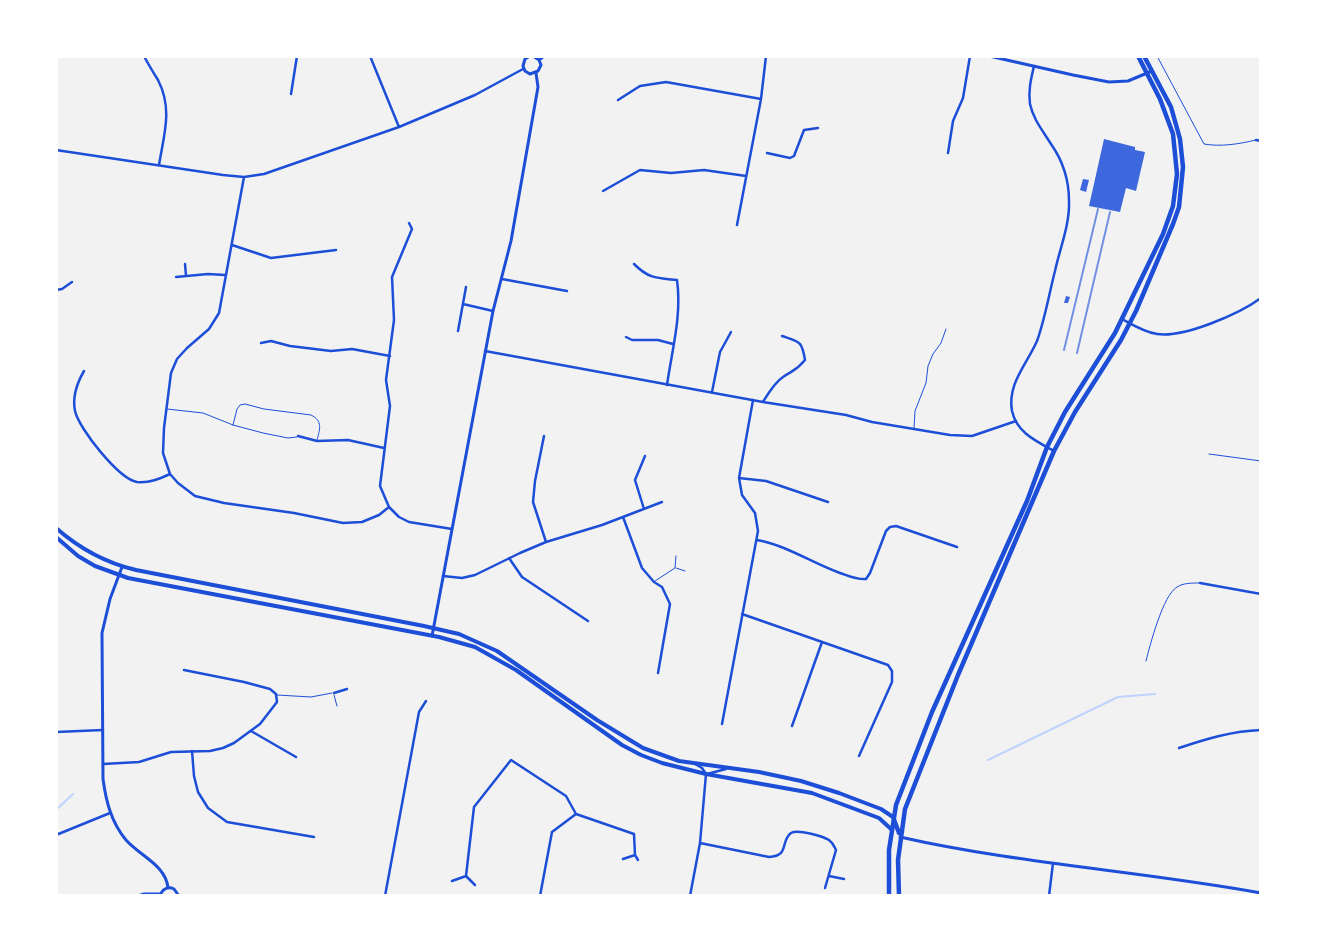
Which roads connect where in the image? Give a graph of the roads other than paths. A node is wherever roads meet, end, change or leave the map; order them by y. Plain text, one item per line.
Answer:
1 (144, 56) edge
2 (297, 56) edge
3 (529, 56) edge
4 (544, 56) edge
5 (766, 56) edge
6 (970, 56) edge
7 (989, 56) edge
8 (1138, 56) edge
9 (1144, 56) edge
10 (1157, 56) edge
11 (371, 57) edge
12 (539, 60) junction
13 (1034, 66) junction
14 (524, 69) junction
15 (1149, 72) junction
16 (536, 73) junction
17 (292, 94) dead end
18 (762, 99) junction
19 (618, 100) dead end
20 (399, 127) junction
21 (818, 128) dead end
22 (1256, 140) joint
23 (1261, 141) edge
24 (56, 150) edge
25 (767, 153) dead end
26 (948, 153) dead end
27 (159, 165) junction
28 (746, 176) junction
29 (244, 177) junction
30 (603, 191) dead end
31 (409, 223) dead end
32 (737, 225) dead end
33 (232, 245) junction
34 (336, 250) dead end
35 (185, 264) dead end
36 (634, 264) dead end
37 (225, 275) junction
38 (186, 276) junction
39 (176, 277) dead end
40 (502, 279) junction
41 (72, 282) dead end
42 (466, 287) dead end
43 (56, 290) edge
44 (567, 291) dead end
45 (1261, 298) edge
46 (463, 304) junction
47 (493, 311) junction
48 (1122, 319) junction
49 (1130, 323) junction
50 (946, 329) dead end
51 (458, 331) dead end
52 (731, 332) dead end
53 (782, 336) dead end
54 (626, 337) dead end
55 (262, 343) dead end
56 (673, 344) junction
57 (485, 352) junction
58 (390, 356) junction
59 (84, 371) dead end
60 (667, 385) junction
61 (712, 392) junction
62 (753, 400) junction
63 (763, 402) junction
64 (167, 409) junction
65 (1016, 421) junction
66 (233, 425) junction
67 (914, 428) junction
68 (298, 436) joint
69 (544, 436) dead end
70 (317, 440) junction
71 (1047, 447) junction
72 (384, 448) junction
73 (1054, 451) junction
74 (1210, 454) dead end
75 (645, 456) dead end
76 (1261, 461) edge
77 (170, 474) junction
78 (739, 478) junction
79 (662, 502) dead end
80 (828, 502) dead end
81 (389, 507) junction
82 (644, 509) junction
83 (623, 518) junction
84 (56, 528) edge
85 (452, 529) junction
86 (56, 537) edge
87 (756, 540) junction
88 (546, 542) junction
89 (957, 547) dead end
90 (676, 556) dead end
91 (510, 558) junction
92 (122, 567) junction
93 (675, 568) junction
94 (685, 571) dead end
95 (119, 575) junction
96 (443, 576) junction
97 (654, 582) junction
98 (1200, 583) joint
99 (1261, 594) edge
100 (742, 614) junction
101 (588, 621) dead end
102 (433, 628) junction
103 (432, 636) junction
104 (822, 642) junction
105 (1146, 662) dead end
106 (184, 670) dead end
107 (658, 673) dead end
108 (347, 690) dead end
109 (334, 693) junction
110 (276, 694) junction
111 (426, 701) dead end
112 (337, 706) dead end
113 (722, 724) dead end
114 (792, 726) dead end
115 (102, 730) junction
116 (251, 730) junction
117 (1261, 730) edge
118 (56, 732) edge
119 (1179, 748) dead end
120 (192, 751) junction
121 (859, 756) dead end
122 (296, 757) dead end
123 (693, 763) junction
124 (103, 764) junction
125 (730, 768) junction
126 (706, 774) junction
127 (110, 813) junction
128 (576, 814) junction
129 (894, 817) junction
130 (891, 829) junction
131 (56, 835) edge
132 (900, 836) junction
133 (314, 838) dead end
134 (889, 842) junction
135 (700, 843) junction
136 (634, 856) junction
137 (623, 859) dead end
138 (638, 860) dead end
139 (1054, 863) junction
140 (466, 876) junction
141 (829, 876) junction
142 (844, 879) dead end
143 (452, 881) dead end
144 (475, 885) dead end
145 (168, 888) junction
146 (825, 888) dead end
147 (1261, 893) edge
148 (160, 895) edge
149 (138, 896) edge
150 (178, 896) edge
151 (385, 896) edge
152 (540, 896) edge
153 (690, 896) edge
154 (889, 896) edge
155 (899, 896) edge
156 (1049, 896) edge

1 - 27 street
2 - 17 street
3 - 12 street
3 - 14 street
4 - 12 street
5 - 18 street
6 - 26 street
7 - 13 street
8 - 15 main road
9 - 15 main road
10 - 22 lane
11 - 20 street
12 - 16 street
13 - 15 street
13 - 65 street
14 - 16 street
14 - 20 street
15 - 48 main road
15 - 49 main road
16 - 40 street
18 - 19 street
18 - 28 street
20 - 29 street
21 - 25 street
22 - 23 street
24 - 27 street
27 - 29 street
28 - 30 street
28 - 32 street
29 - 33 street
31 - 58 street
33 - 34 street
33 - 37 street
35 - 38 street
36 - 56 street
37 - 38 street
37 - 64 street
38 - 39 street
40 - 44 street
40 - 47 street
41 - 43 street
42 - 46 street
45 - 49 street
46 - 47 street
46 - 51 street
47 - 57 street
48 - 49 street
48 - 71 main road
49 - 73 main road
50 - 67 lane
52 - 61 street
53 - 63 street
54 - 56 street
55 - 58 street
56 - 60 street
57 - 60 street
57 - 85 street
58 - 72 street
59 - 77 street
60 - 61 street
61 - 62 street
62 - 63 street
62 - 78 street
63 - 67 street
64 - 66 lane
64 - 77 street
65 - 67 street
65 - 71 street
66 - 68 lane
66 - 70 lane
68 - 70 street
69 - 88 street
70 - 72 street
71 - 73 street
71 - 129 main road
72 - 81 street
73 - 132 main road
74 - 76 lane
75 - 82 street
77 - 81 street
78 - 80 street
78 - 87 street
79 - 82 street
81 - 85 street
82 - 83 street
83 - 88 street
83 - 97 street
84 - 92 main road
85 - 96 street
86 - 95 main road
87 - 89 street
87 - 100 street
88 - 91 street
90 - 93 lane
91 - 96 street
91 - 101 street
92 - 95 street
92 - 102 main road
93 - 94 lane
93 - 97 lane
95 - 103 main road
95 - 115 street
96 - 102 street
97 - 107 street
98 - 99 street
98 - 105 lane
100 - 104 street
100 - 113 street
102 - 103 street
102 - 123 main road
103 - 126 main road
104 - 114 street
104 - 121 street
106 - 110 street
108 - 109 street
109 - 110 lane
109 - 112 lane
110 - 116 street
111 - 151 street
115 - 118 street
115 - 124 street
116 - 120 street
116 - 122 street
117 - 119 street
120 - 124 street
120 - 133 street
123 - 125 main road
123 - 126 street
124 - 127 street
125 - 126 street
125 - 129 main road
126 - 130 main road
126 - 135 street
127 - 131 street
127 - 145 street
128 - 136 street
128 - 140 street
128 - 152 street
129 - 130 main road
129 - 132 main road
130 - 132 main road
130 - 134 main road
132 - 134 main road
132 - 139 street
132 - 155 main road
134 - 154 main road
135 - 141 street
135 - 153 street
136 - 137 street
136 - 138 street
139 - 147 street
139 - 156 street
140 - 143 street
140 - 144 street
141 - 142 street
141 - 146 street
145 - 148 street
145 - 150 street
148 - 149 street

